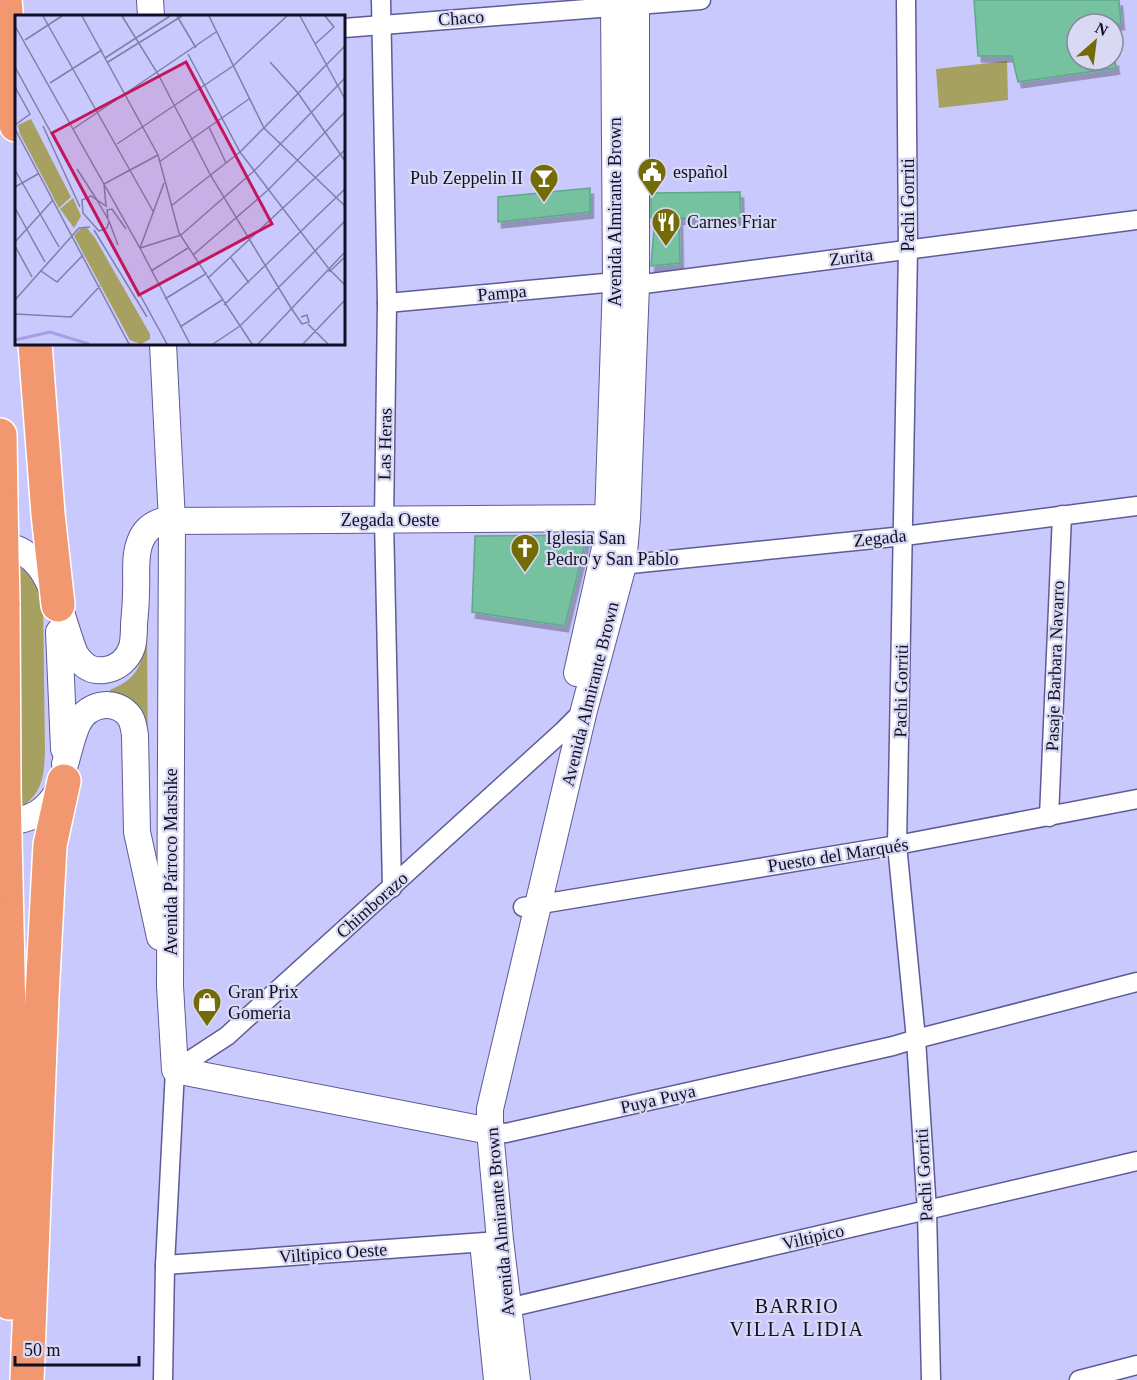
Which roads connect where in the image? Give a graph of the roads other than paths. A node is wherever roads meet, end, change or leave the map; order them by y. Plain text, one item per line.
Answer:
1 (5, 0) edge
2 (150, 0) edge
3 (381, 0) edge
4 (701, 0) edge
5 (906, 0) edge
6 (625, 3) edge
7 (151, 15) edge
8 (382, 24) junction
9 (345, 28) edge
10 (15, 114) edge
11 (1137, 220) edge
12 (908, 250) junction
13 (626, 284) junction
14 (387, 303) junction
15 (36, 345) edge
16 (163, 345) edge
17 (0, 435) edge
18 (1, 504) edge
19 (1137, 506) edge
20 (1062, 515) junction
21 (618, 518) junction
22 (384, 520) junction
23 (172, 521) junction
24 (904, 536) junction
25 (0, 544) edge
26 (612, 566) junction
27 (58, 605) junction
28 (584, 710) junction
29 (562, 732) junction
30 (64, 773) junction
31 (1137, 800) edge
32 (1049, 816) junction
33 (0, 822) edge
34 (897, 845) junction
35 (392, 888) junction
36 (531, 906) junction
37 (1137, 982) edge
38 (170, 986) junction
39 (916, 1039) junction
40 (175, 1070) junction
41 (482, 1130) junction
42 (1137, 1161) edge
43 (927, 1211) junction
44 (491, 1241) junction
45 (165, 1265) junction
46 (499, 1311) junction
47 (1137, 1365) edge
48 (10, 1380) edge
49 (27, 1380) edge
50 (163, 1380) edge
51 (497, 1380) edge
52 (517, 1380) edge
53 (931, 1380) edge
54 (1079, 1380) edge

1 - 10 highway
2 - 7 main road
3 - 8 street, Las Heras
4 - 6 street, Chaco
5 - 12 street, Pachi Gorriti
6 - 8 street, Chaco
6 - 13 main road, Avenida Almirante Brown
8 - 9 street, Chaco
8 - 14 street, Las Heras
11 - 12 street, Zurita
12 - 13 street, Zurita
12 - 24 street, Pachi Gorriti
13 - 14 street, Pampa
13 - 21 main road, Avenida Almirante Brown
14 - 22 street, Las Heras
15 - 27 highway
16 - 23 main road, Avenida Párroco Marshke
17 - 18 highway
18 - 48 highway, bridge
19 - 20 street, Zegada
20 - 24 street, Zegada
20 - 32 street, Pasaje Barbara Navarro
21 - 22 main road, Zegada Oeste
21 - 26 main road, Avenida Almirante Brown
22 - 23 main road, Zegada Oeste
22 - 35 street, Las Heras
23 - 27 main road
23 - 38 main road, Avenida Párroco Marshke
24 - 26 street, Zegada
24 - 34 street, Pachi Gorriti
25 - 27 main road
26 - 28 main road, Avenida Almirante Brown
26 - 29 main road, Avenida Almirante Brown
27 - 30 main road
28 - 29 street, Chimborazo
28 - 36 main road, Avenida Almirante Brown
29 - 35 street, Chimborazo
29 - 36 main road, Avenida Almirante Brown
30 - 33 main road
30 - 38 main road
30 - 49 highway
31 - 32 street, Puesto del Marqués
32 - 34 street, Puesto del Marqués
34 - 36 street, Puesto del Marqués
34 - 39 street, Pachi Gorriti
35 - 40 street, Chimborazo
36 - 41 main road, Avenida Almirante Brown
37 - 39 street, Puya Puya
38 - 40 main road, Avenida Párroco Marshke
39 - 41 street, Puya Puya
39 - 43 street, Pachi Gorriti
40 - 41 main road, Puya Puya
40 - 45 street, Avenida Párroco Marshke
41 - 44 main road, Avenida Almirante Brown
42 - 43 street, Viltipico
43 - 46 street, Viltipico
43 - 53 street, Pachi Gorriti
44 - 45 street, Viltipico Oeste
44 - 46 main road, Avenida Almirante Brown
45 - 50 street, Avenida Párroco Marshke
46 - 51 main road, Avenida Almirante Brown
46 - 52 main road, Avenida Almirante Brown
47 - 54 street

